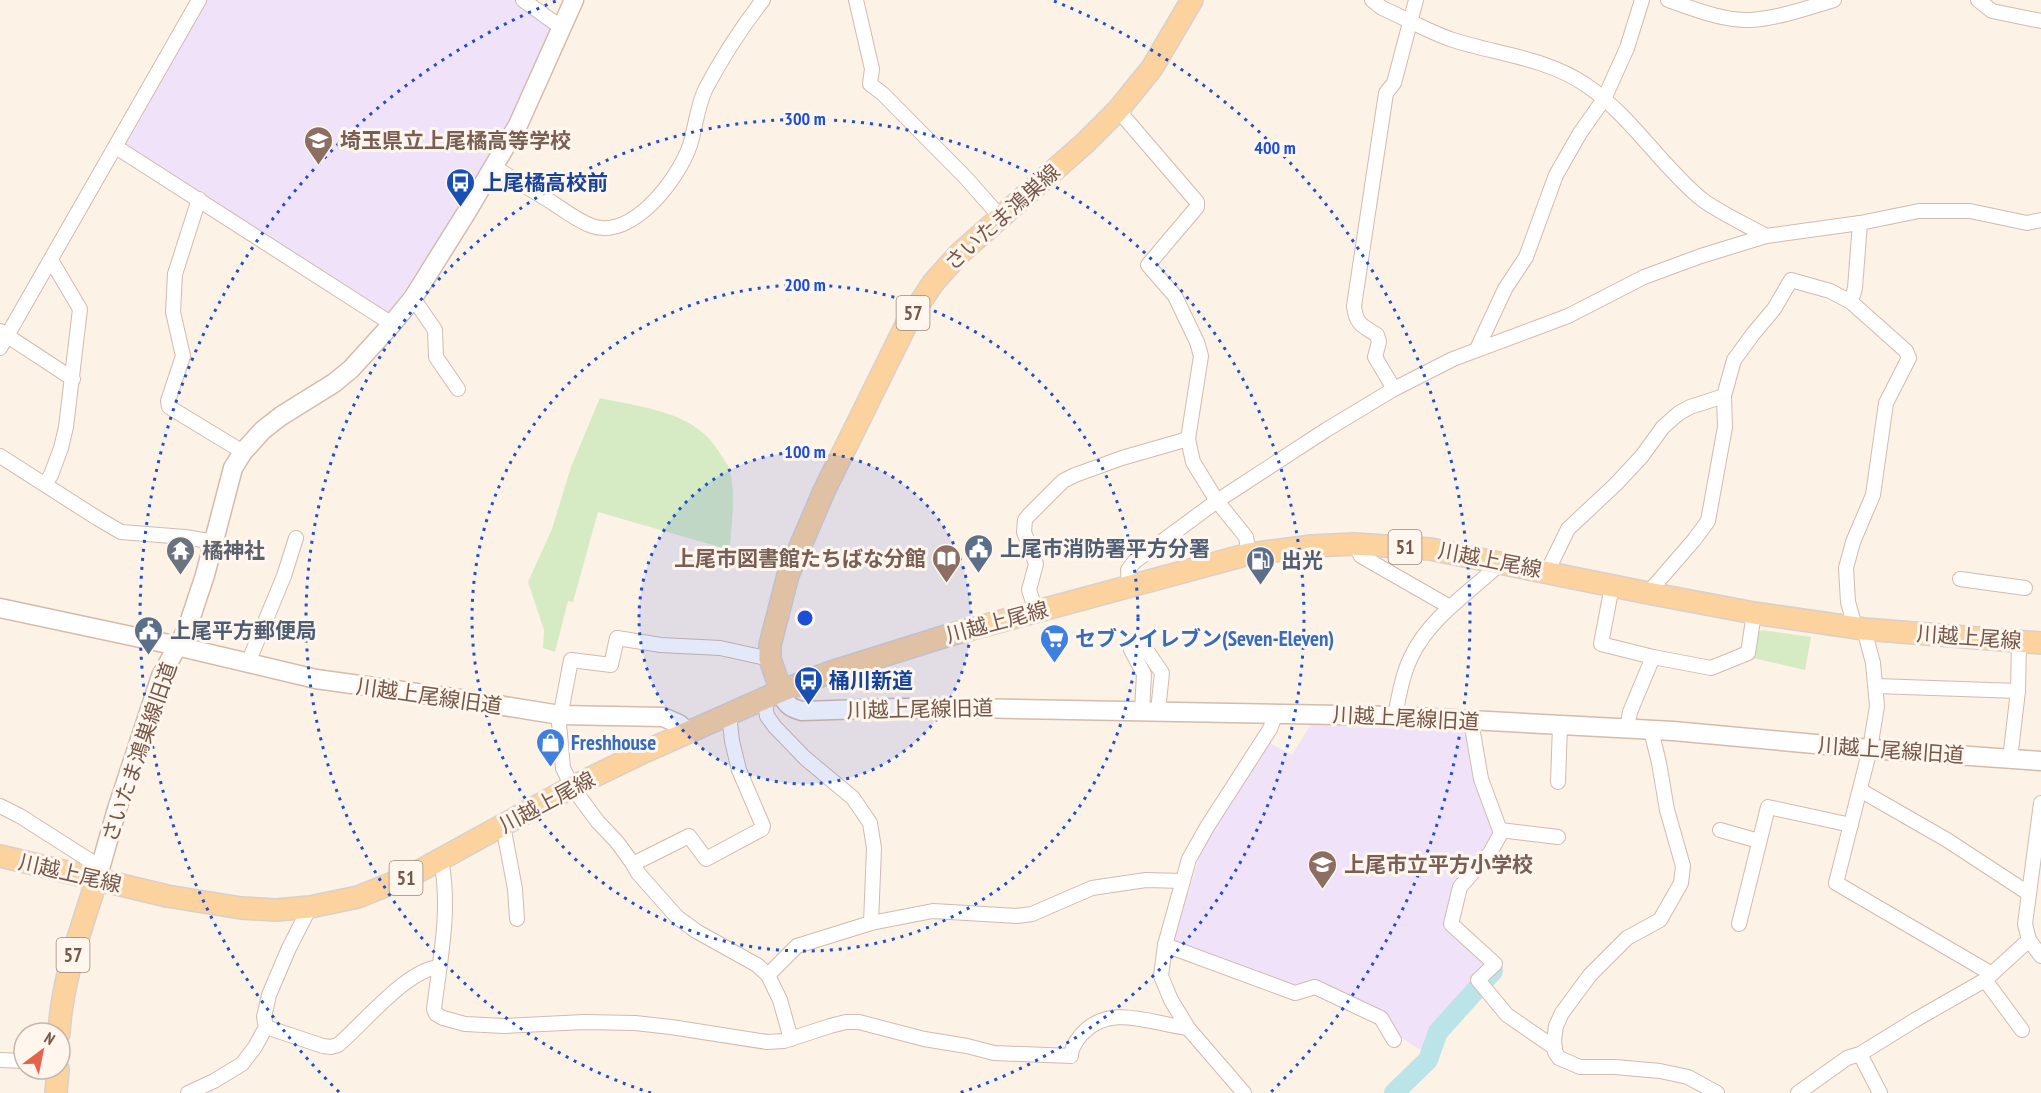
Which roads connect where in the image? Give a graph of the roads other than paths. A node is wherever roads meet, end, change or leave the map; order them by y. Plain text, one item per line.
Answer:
1 (199, 0) edge
2 (523, 0) edge
3 (574, 0) edge
4 (763, 0) edge
5 (856, 0) edge
6 (1192, 0) edge
7 (1372, 0) edge
8 (1416, 0) edge
9 (1642, 0) edge
10 (1668, 0) edge
11 (1834, 0) edge
12 (1978, 0) edge
13 (2001, 6) edge
14 (1412, 21) junction
15 (2041, 21) edge
16 (562, 28) junction
17 (1604, 99) junction
18 (1118, 110) junction
19 (116, 147) junction
20 (494, 167) junction
21 (199, 199) junction
22 (1002, 215) junction
23 (2041, 220) edge
24 (1860, 223) junction
25 (1766, 236) junction
26 (51, 260) junction
27 (413, 298) junction
28 (1851, 302) junction
29 (392, 324) junction
30 (4, 333) edge
31 (0, 348) edge
32 (1477, 349) junction
33 (73, 379) junction
34 (458, 389) dead end
35 (1394, 389) junction
36 (1724, 396) junction
37 (1188, 439) junction
38 (243, 452) junction
39 (0, 456) edge
40 (45, 484) junction
41 (1216, 501) junction
42 (296, 538) dead end
43 (214, 542) junction
44 (1354, 544) junction
45 (1250, 554) junction
46 (1502, 562) junction
47 (1547, 572) junction
48 (1960, 579) dead end
49 (1612, 585) junction
50 (1129, 586) junction
51 (2025, 588) dead end
52 (1648, 594) junction
53 (1450, 607) junction
54 (0, 608) edge
55 (1036, 611) junction
56 (1754, 613) junction
57 (1859, 628) junction
58 (2019, 641) junction
59 (2041, 643) edge
60 (178, 646) junction
61 (1653, 657) junction
62 (770, 659) junction
63 (248, 663) junction
64 (1876, 686) junction
65 (2018, 691) junction
66 (773, 695) junction
67 (1276, 713) junction
68 (729, 714) junction
69 (560, 715) junction
70 (1395, 716) junction
71 (1471, 721) junction
72 (1560, 726) junction
73 (1627, 729) junction
74 (1651, 730) junction
75 (688, 732) junction
76 (1870, 749) junction
77 (2010, 759) junction
78 (2041, 761) edge
79 (1558, 782) dead end
80 (572, 787) junction
81 (1860, 790) junction
82 (2041, 803) edge
83 (0, 806) edge
84 (2040, 819) edge
85 (503, 825) junction
86 (1851, 825) junction
87 (1500, 830) junction
88 (1720, 830) dead end
89 (1558, 837) dead end
90 (1760, 841) junction
91 (0, 856) edge
92 (441, 860) junction
93 (633, 864) junction
94 (99, 873) junction
95 (1183, 881) junction
96 (2028, 893) junction
97 (310, 907) junction
98 (517, 919) dead end
99 (871, 922) junction
100 (1739, 924) dead end
101 (2029, 940) junction
102 (1166, 945) junction
103 (2041, 956) edge
104 (439, 968) junction
105 (768, 975) junction
106 (1989, 977) junction
107 (60, 1021) edge
108 (266, 1027) junction
109 (1188, 1028) junction
110 (2022, 1030) dead end
111 (791, 1039) junction
112 (1394, 1040) dead end
113 (1555, 1048) junction
114 (1860, 1054) junction
115 (188, 1093) edge
116 (1244, 1093) edge
117 (1717, 1093) edge
118 (1798, 1093) edge
119 (1880, 1093) edge

1 - 19 street
2 - 16 street
3 - 16 street, さいたま鴻巣線旧道
4 - 20 street
5 - 22 street
6 - 18 main road, さいたま鴻巣線 / 57
7 - 14 street
8 - 14 street
9 - 17 street
10 - 11 street
12 - 13 street
13 - 15 street
14 - 17 street
14 - 35 street
16 - 20 street, さいたま鴻巣線旧道
17 - 25 street
17 - 32 street
18 - 22 main road, さいたま鴻巣線 / 57
18 - 37 street
19 - 21 street
19 - 26 street
20 - 27 street, さいたま鴻巣線旧道
21 - 29 street
21 - 38 street
22 - 62 main road, さいたま鴻巣線 / 57
23 - 24 street
24 - 25 street
24 - 28 street
25 - 32 street
26 - 30 street
26 - 33 street
27 - 29 street, さいたま鴻巣線旧道
27 - 34 street
28 - 36 street
28 - 57 street
29 - 38 street, さいたま鴻巣線旧道
30 - 31 street
30 - 33 street
32 - 35 street
33 - 40 street
35 - 41 street
36 - 47 street
36 - 52 street
37 - 41 street
37 - 55 street
38 - 43 street, さいたま鴻巣線旧道
39 - 40 street
40 - 43 street
41 - 45 street
41 - 50 street
42 - 63 street
43 - 60 street, さいたま鴻巣線旧道
44 - 45 main road, 川越上尾線 / 51
44 - 46 main road, 川越上尾線 / 51
44 - 53 street
45 - 50 main road, 川越上尾線 / 51
46 - 47 main road, 川越上尾線 / 51
46 - 53 street
47 - 49 main road, 川越上尾線 / 51
48 - 51 street
49 - 52 main road, 川越上尾線 / 51
49 - 61 street
50 - 55 main road, 川越上尾線 / 51
52 - 56 main road, 川越上尾線 / 51
53 - 70 street
54 - 60 street
55 - 66 main road, 川越上尾線 / 51
56 - 57 main road, 川越上尾線 / 51
56 - 61 street
57 - 58 main road, 川越上尾線 / 51
57 - 64 street
58 - 59 main road, 川越上尾線 / 51
58 - 65 street
60 - 63 street, 川越上尾線旧道
60 - 94 street, さいたま鴻巣線旧道
61 - 73 street
62 - 66 main road, さいたま鴻巣線 / 57
62 - 69 street
63 - 69 street, 川越上尾線旧道
64 - 65 street
64 - 76 street
65 - 77 street
66 - 67 street, 川越上尾線旧道
66 - 68 main road, 川越上尾線 / 51
66 - 99 street
67 - 70 street, 川越上尾線旧道
67 - 95 street
68 - 75 main road, 川越上尾線 / 51
68 - 93 street
69 - 75 street, 川越上尾線旧道
69 - 80 street
70 - 71 street, 川越上尾線旧道
71 - 72 street, 川越上尾線旧道
71 - 87 street
72 - 73 street, 川越上尾線旧道
72 - 79 street
73 - 74 street, 川越上尾線旧道
74 - 76 street, 川越上尾線旧道
74 - 113 street
75 - 80 main road, 川越上尾線 / 51
76 - 77 street, 川越上尾線旧道
76 - 81 street
77 - 78 street, 川越上尾線旧道
80 - 85 main road, 川越上尾線 / 51
80 - 93 street
81 - 86 street
81 - 96 street
82 - 84 street
83 - 94 street
84 - 96 street
85 - 92 main road, 川越上尾線 / 51
85 - 98 street
86 - 90 street
86 - 106 street
87 - 89 street
87 - 113 street
88 - 90 street
90 - 100 street
91 - 94 main road, 川越上尾線 / 51
92 - 97 main road, 川越上尾線 / 51
92 - 104 street
93 - 105 street
94 - 97 main road, 川越上尾線 / 51
94 - 107 main road, 57
95 - 99 street
95 - 102 street
96 - 101 street
97 - 108 street
99 - 105 street
101 - 103 street
101 - 106 street
102 - 109 street
102 - 112 street
104 - 108 street
104 - 111 street
105 - 111 street
106 - 110 street
106 - 114 street
108 - 115 street
109 - 111 street
109 - 116 street
113 - 117 street
114 - 118 street
114 - 119 street

